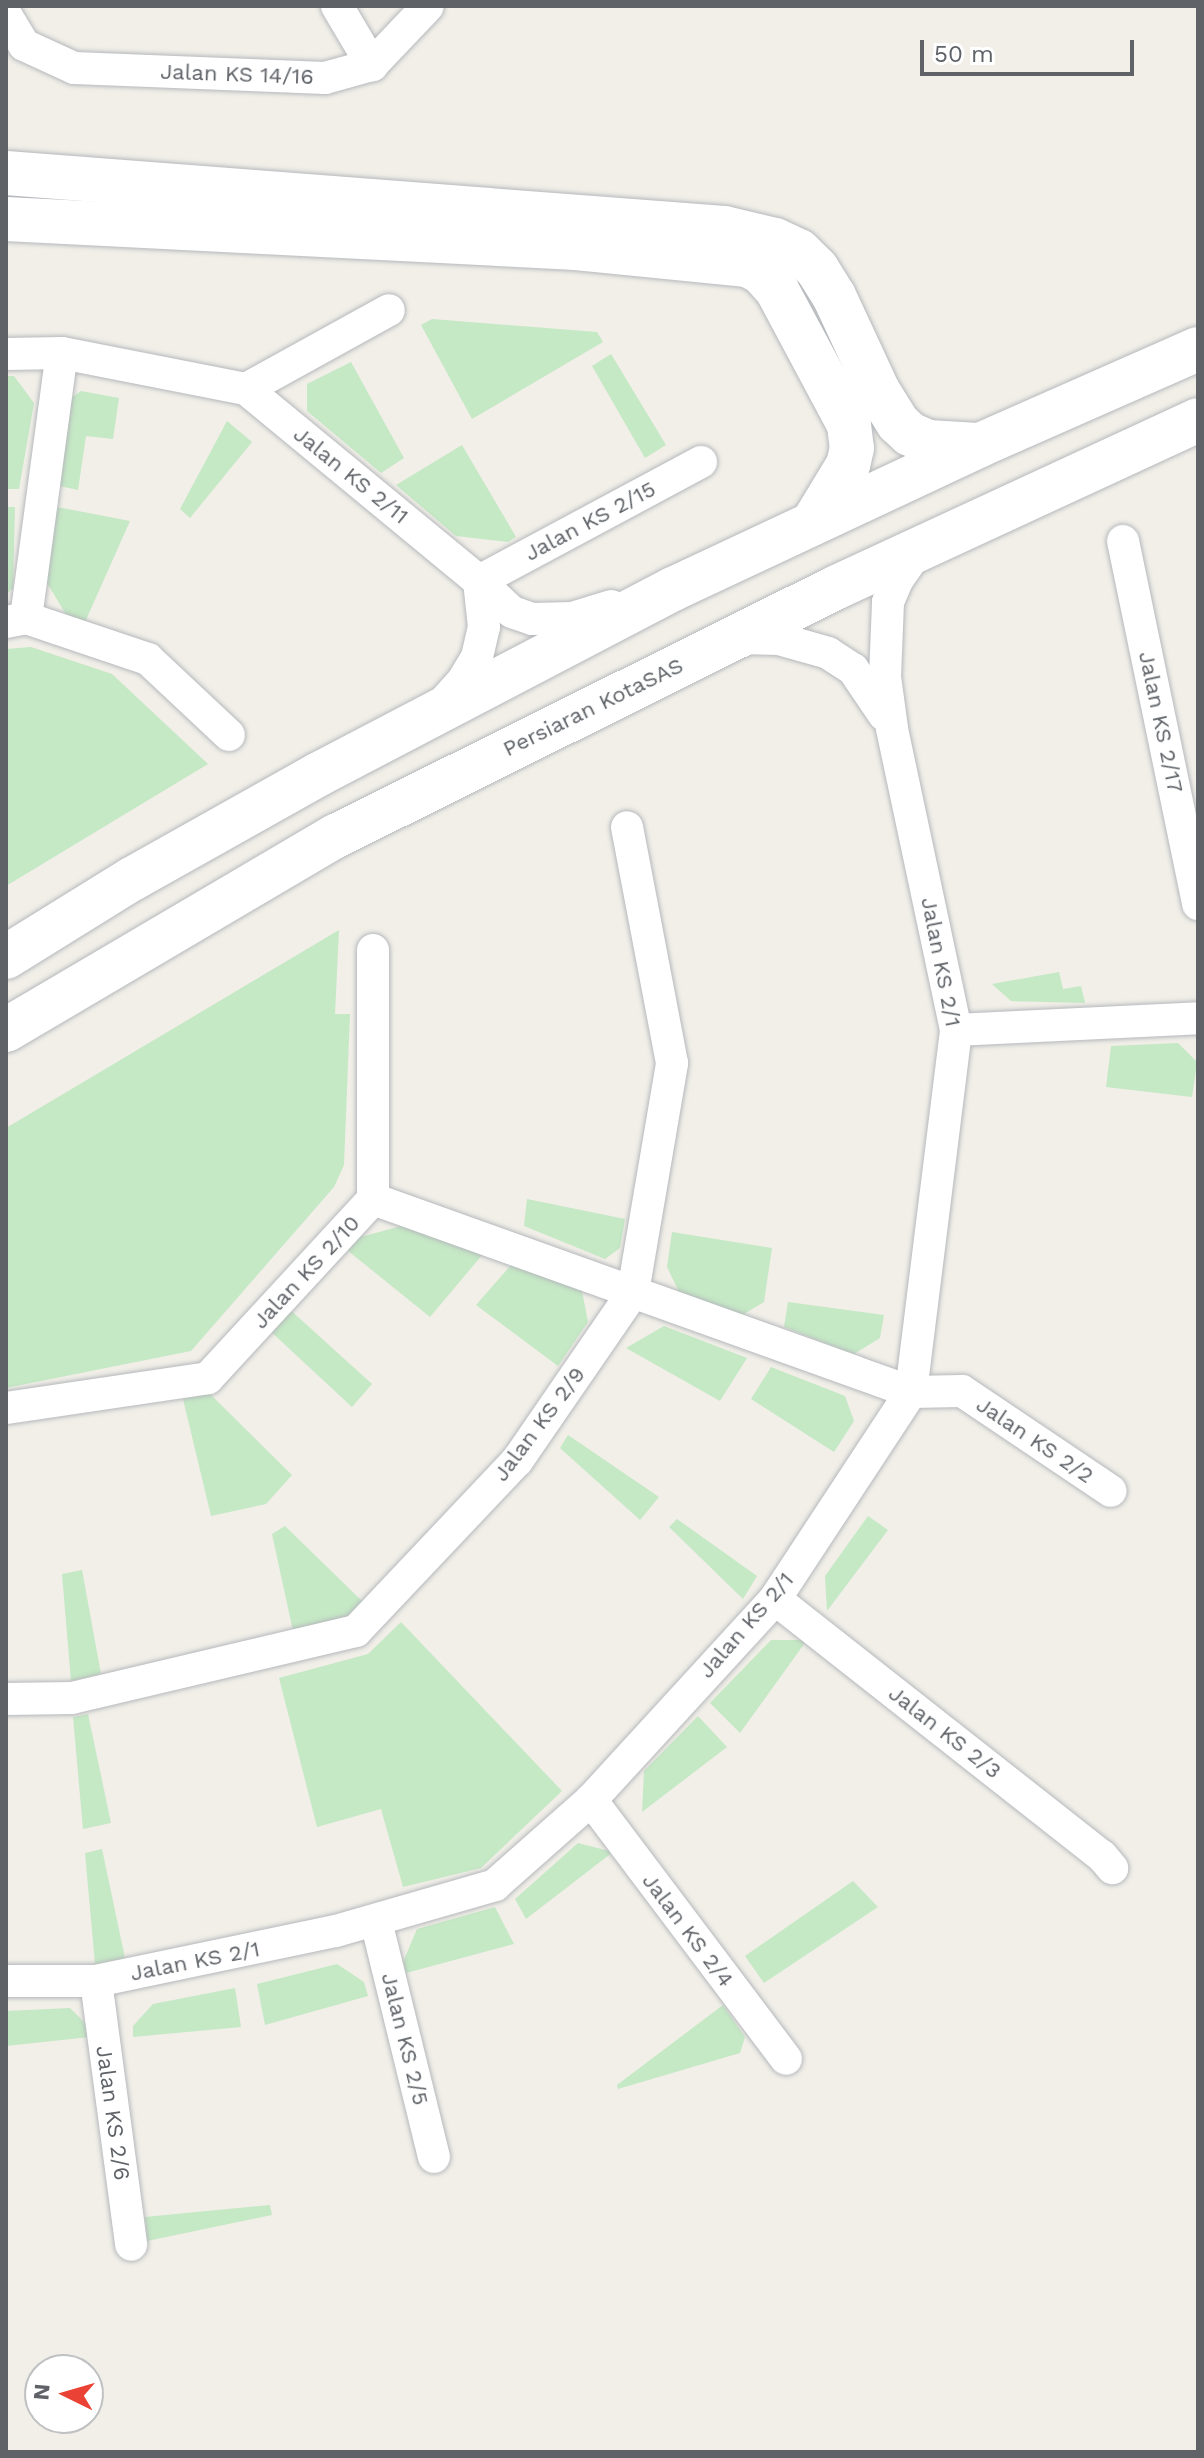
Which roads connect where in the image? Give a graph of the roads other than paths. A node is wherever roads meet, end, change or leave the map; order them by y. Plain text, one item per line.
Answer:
1 (337, 6) edge
2 (428, 6) edge
3 (6, 15) edge
4 (372, 65) junction
5 (6, 173) edge
6 (6, 219) edge
7 (389, 310) dead end
8 (1198, 349) edge
9 (62, 353) junction
10 (6, 354) edge
11 (246, 389) junction
12 (1198, 420) edge
13 (980, 445) junction
14 (701, 462) dead end
15 (814, 521) junction
16 (1123, 541) dead end
17 (920, 548) junction
18 (479, 581) junction
19 (673, 589) junction
20 (16, 620) edge
21 (735, 638) junction
22 (431, 716) junction
23 (892, 728) junction
24 (229, 735) dead end
25 (627, 827) dead end
26 (1198, 904) edge
27 (373, 950) dead end
28 (6, 957) edge
29 (1198, 1018) edge
30 (6, 1030) edge
31 (956, 1030) junction
32 (373, 1199) junction
33 (633, 1292) junction
34 (911, 1392) junction
35 (6, 1408) edge
36 (1111, 1491) dead end
37 (775, 1599) junction
38 (6, 1699) edge
39 (591, 1800) junction
40 (1112, 1868) dead end
41 (376, 1921) junction
42 (6, 1981) edge
43 (96, 1981) junction
44 (786, 2059) dead end
45 (434, 2157) dead end
46 (131, 2245) dead end

1 - 4 street
2 - 4 street
3 - 4 street, Jalan KS 14/16
5 - 13 main road
6 - 15 main road
7 - 11 street
8 - 13 main road
9 - 10 street, Jalan KS 2/11
9 - 11 street, Jalan KS 2/11
9 - 20 street
11 - 18 street, Jalan KS 2/11
12 - 17 main road, Persiaran KotaSAS
13 - 15 main road
14 - 18 street, Jalan KS 2/15
15 - 19 main road
16 - 26 street, Jalan KS 2/17
17 - 21 main road, Persiaran KotaSAS
17 - 23 street
18 - 19 street, Jalan KS 2/11
18 - 22 street
19 - 22 main road
20 - 24 street
21 - 23 street
21 - 30 main road, Persiaran KotaSAS
22 - 28 main road
23 - 31 street, Jalan KS 2/1
25 - 33 street, Jalan KS 2/9
27 - 32 street, Jalan KS 2/10
29 - 31 street
31 - 34 street, Jalan KS 2/1
32 - 33 street
32 - 35 street, Jalan KS 2/10
33 - 34 street
33 - 38 street, Jalan KS 2/9
34 - 36 street, Jalan KS 2/2
34 - 37 street, Jalan KS 2/1
37 - 39 street, Jalan KS 2/1
37 - 40 street, Jalan KS 2/3
39 - 41 street, Jalan KS 2/1
39 - 44 street, Jalan KS 2/4
41 - 43 street, Jalan KS 2/1
41 - 45 street, Jalan KS 2/5
42 - 43 street, Jalan KS 2/1
43 - 46 street, Jalan KS 2/6

